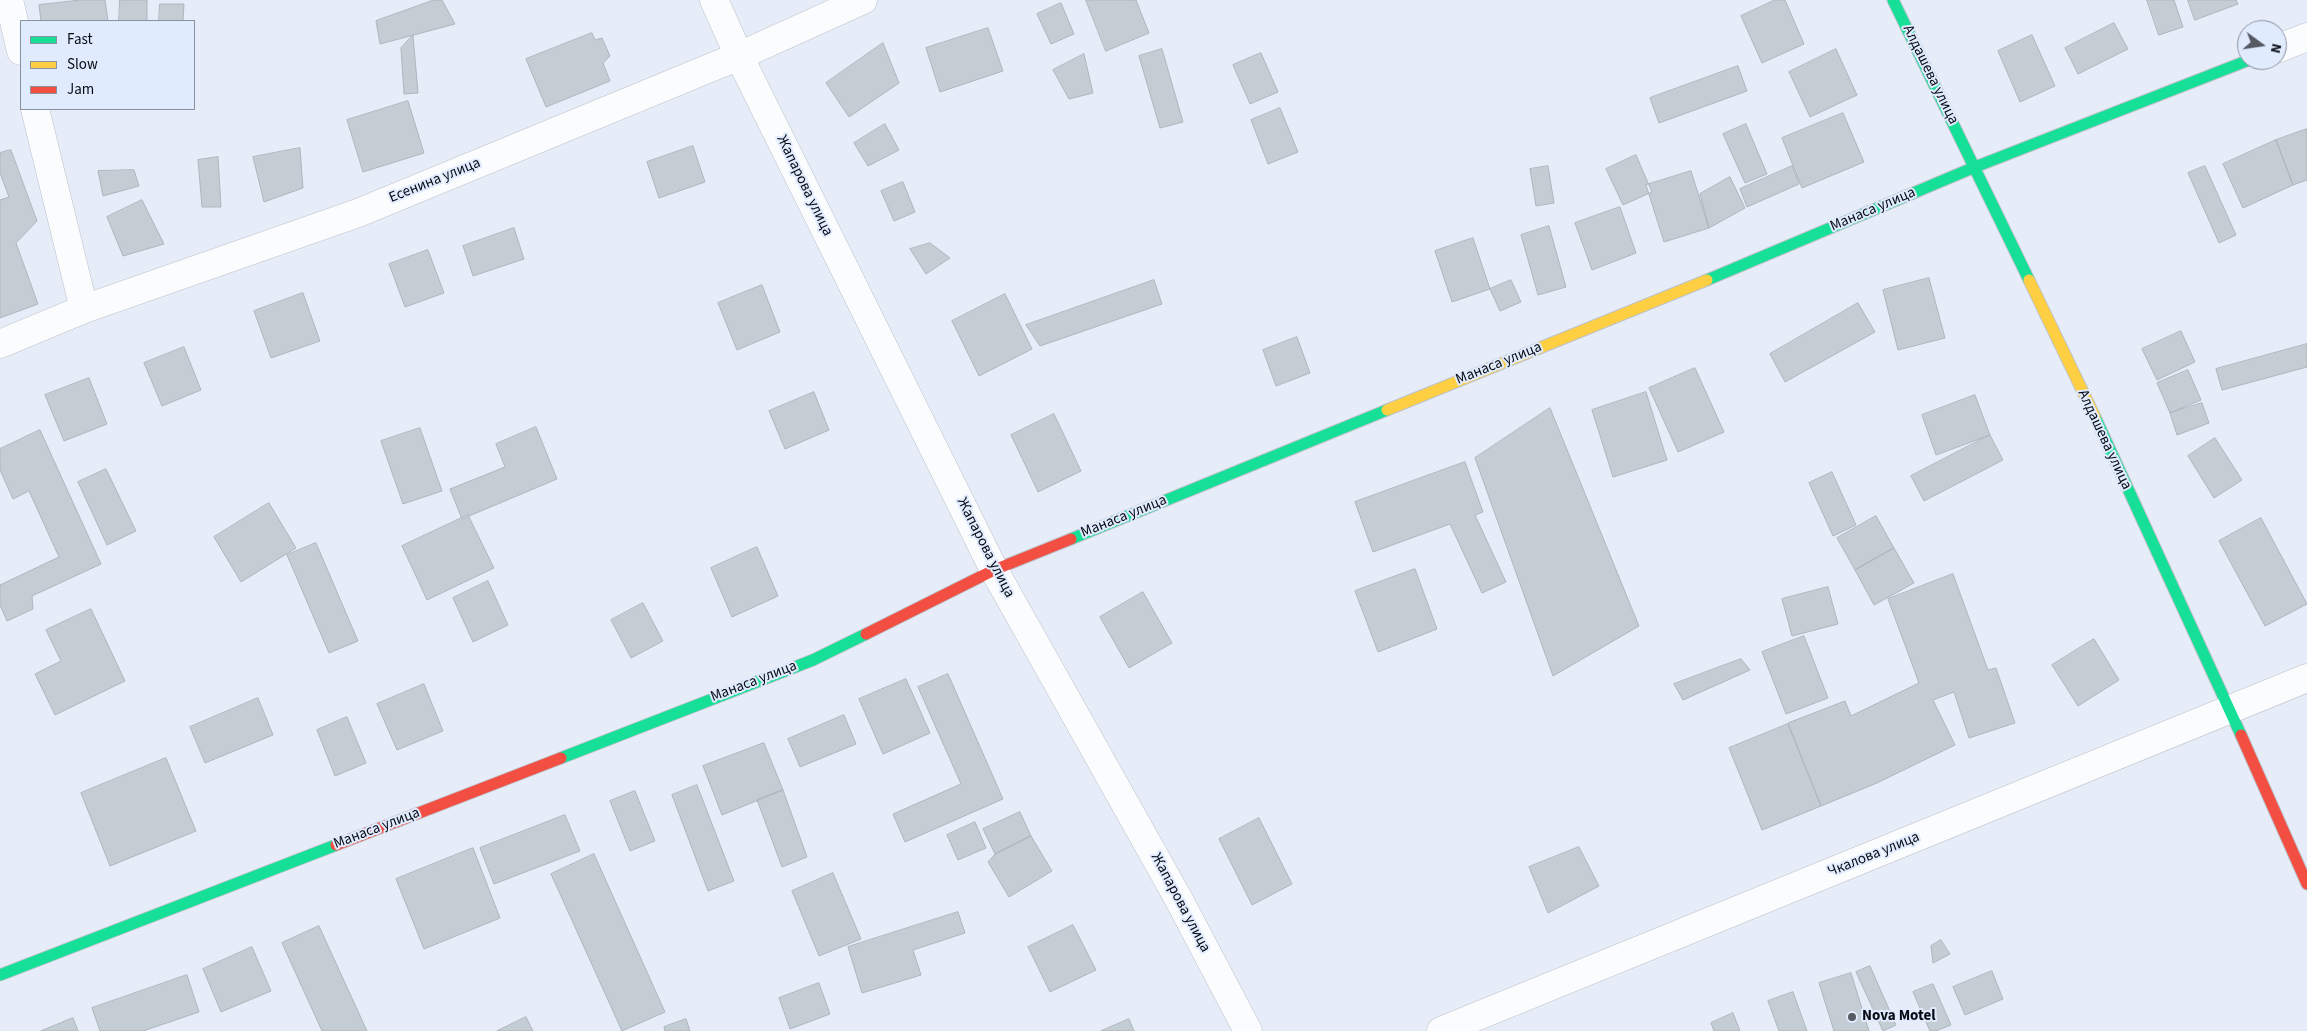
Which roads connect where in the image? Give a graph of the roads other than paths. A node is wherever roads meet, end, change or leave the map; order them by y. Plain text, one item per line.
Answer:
1 (9, 0) edge
2 (714, 0) edge
3 (864, 0) edge
4 (1893, 0) edge
5 (2307, 37) edge
6 (2287, 45) edge
7 (20, 47) edge
8 (739, 56) junction
9 (2237, 65) edge
10 (35, 110) edge
11 (1975, 167) junction
12 (84, 310) junction
13 (0, 344) edge
14 (994, 570) junction
15 (2307, 678) edge
16 (2232, 709) junction
17 (2307, 884) edge
18 (0, 975) edge
19 (1248, 1031) edge
20 (1441, 1031) edge

1 - 7 street
2 - 8 street, Жапарова улица
3 - 8 street, Есенина улица
4 - 11 street, Алдашева улица
5 - 6 street
8 - 12 street, Есенина улица
8 - 14 street, Жапарова улица
9 - 11 street, Манаса улица
10 - 12 street
11 - 14 street, Манаса улица
11 - 16 street, Алдашева улица
12 - 13 street, Есенина улица
14 - 18 street, Манаса улица
14 - 19 street, Жапарова улица
15 - 16 street, Чкалова улица
16 - 17 street, Алдашева улица
16 - 20 street, Чкалова улица

